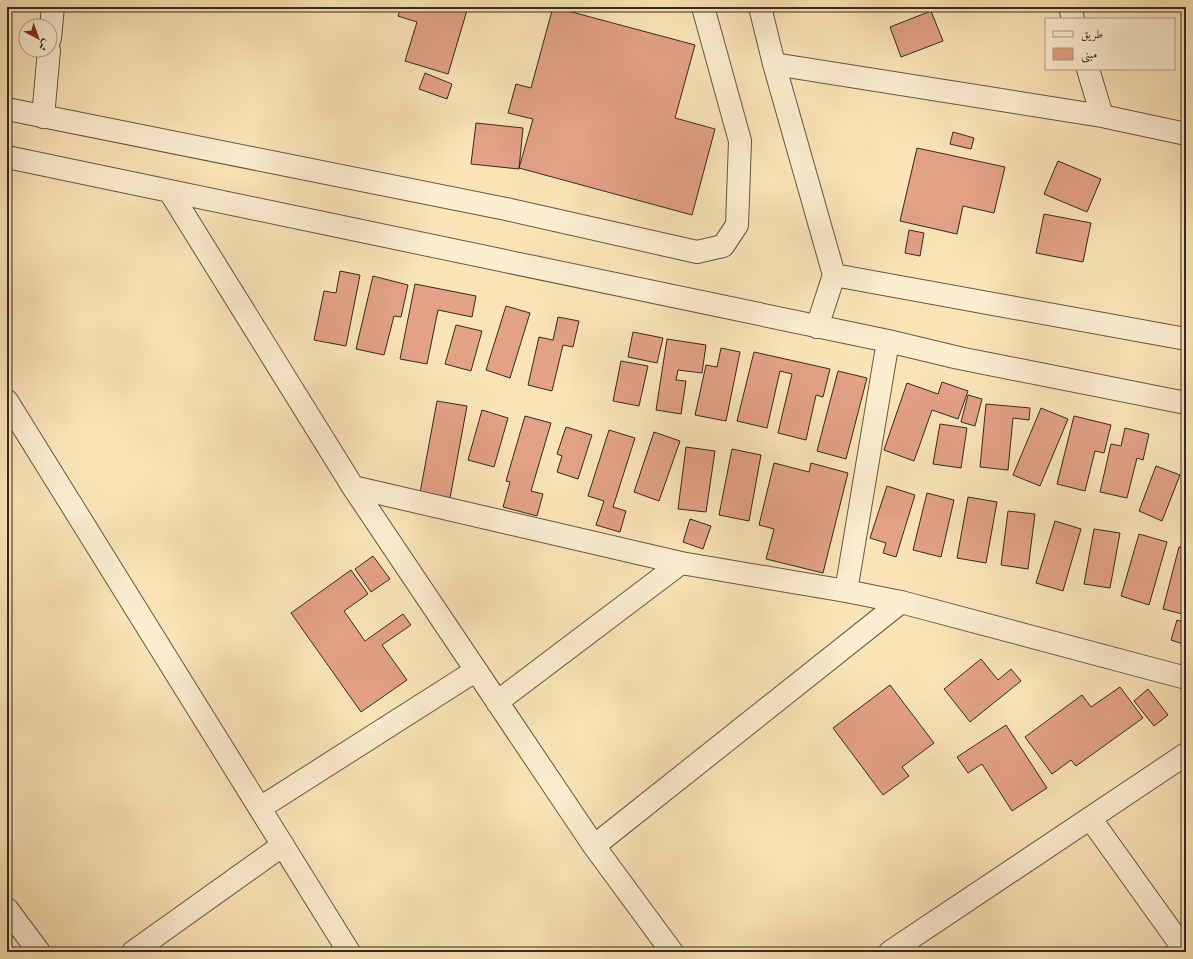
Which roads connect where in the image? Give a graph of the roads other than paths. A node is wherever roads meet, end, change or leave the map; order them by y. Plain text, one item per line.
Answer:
1 (53, 7) edge
2 (703, 7) edge
3 (760, 7) edge
4 (1070, 7) edge
5 (52, 18) edge
6 (1073, 18) edge
7 (48, 58) edge
8 (774, 64) junction
9 (1088, 70) edge
10 (7, 109) edge
11 (1102, 116) junction
12 (43, 117) junction
13 (1186, 134) edge
14 (7, 158) edge
15 (170, 192) junction
16 (834, 275) junction
17 (817, 326) junction
18 (1186, 339) edge
19 (888, 341) junction
20 (7, 401) edge
21 (1186, 403) edge
22 (353, 487) junction
23 (682, 563) junction
24 (846, 591) junction
25 (901, 602) junction
26 (475, 671) junction
27 (1186, 678) edge
28 (497, 702) junction
29 (1186, 754) edge
30 (260, 808) junction
31 (1090, 818) junction
32 (283, 845) junction
33 (594, 846) junction
34 (7, 909) edge
35 (39, 952) edge
36 (133, 952) edge
37 (349, 952) edge
38 (672, 952) edge
39 (890, 952) edge
40 (1186, 952) edge

1 - 5 street
2 - 12 street
3 - 8 street
4 - 6 street
7 - 12 street
8 - 11 street
8 - 16 street
9 - 11 street
10 - 12 street
11 - 13 street
14 - 15 street
15 - 17 street
15 - 22 street
16 - 17 street
16 - 18 street
17 - 19 street
19 - 21 street
19 - 24 street
20 - 30 street
22 - 23 street
22 - 26 street
23 - 24 street
23 - 28 street
24 - 25 street
25 - 27 street
25 - 33 street
26 - 28 street
26 - 30 street
28 - 33 street
29 - 31 street
30 - 32 street
31 - 39 street
31 - 40 street
32 - 36 street
32 - 37 street
33 - 38 street
34 - 35 street

